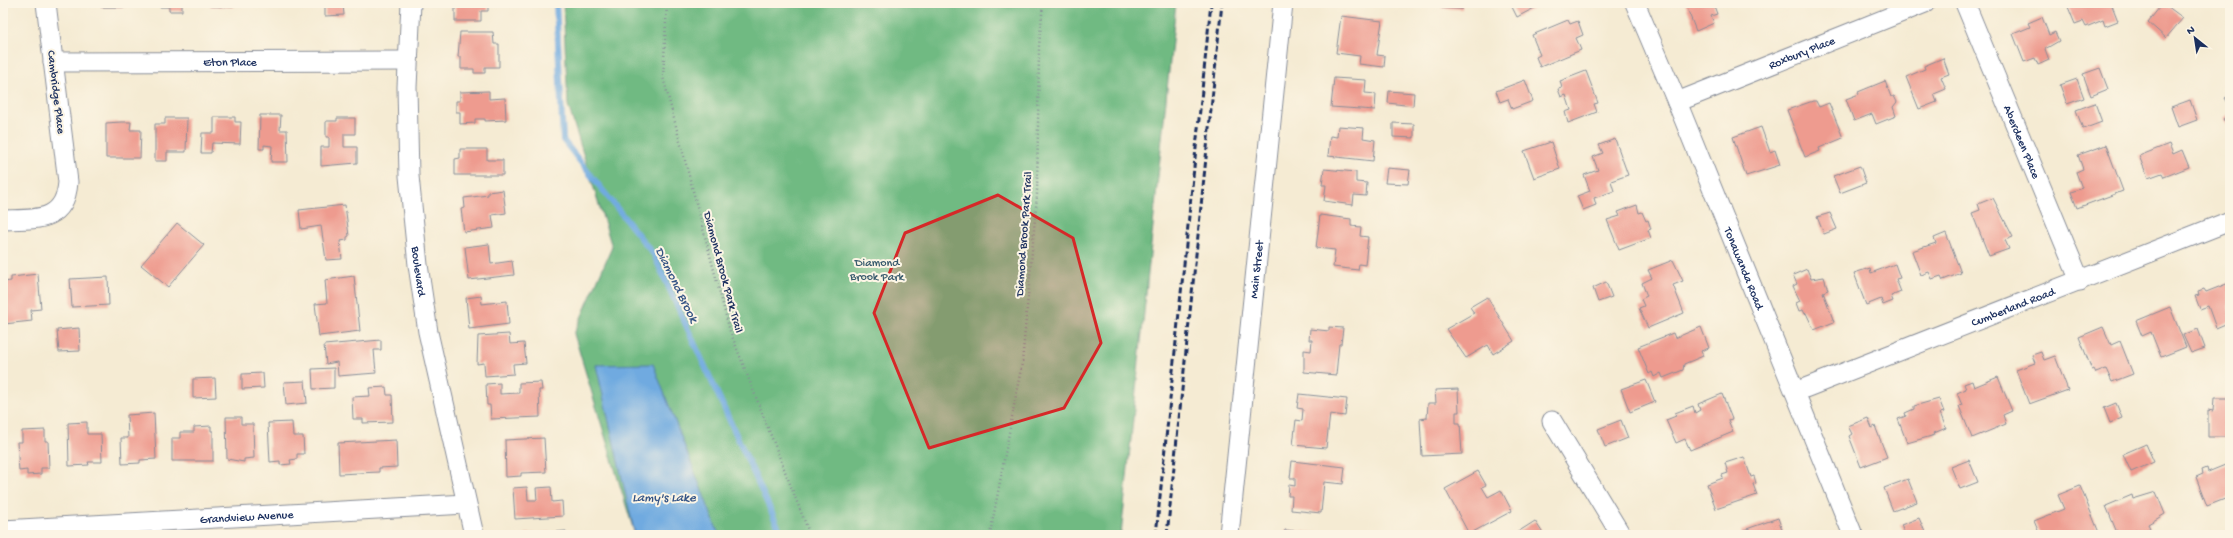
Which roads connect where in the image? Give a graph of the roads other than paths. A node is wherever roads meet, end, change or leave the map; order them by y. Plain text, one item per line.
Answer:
1 (46, 3) edge
2 (411, 3) edge
3 (1283, 3) edge
4 (1635, 3) edge
5 (1925, 3) edge
6 (1965, 3) edge
7 (408, 61) junction
8 (53, 62) junction
9 (1677, 102) junction
10 (3, 220) edge
11 (2230, 221) edge
12 (2080, 281) junction
13 (1795, 392) junction
14 (1552, 421) dead end
15 (466, 504) junction
16 (3, 530) edge
17 (474, 535) edge
18 (1229, 535) edge
19 (1620, 535) edge
20 (1853, 535) edge

1 - 8 street, Cambridge Place
2 - 7 street, Boulevard
3 - 18 street, Main Street
4 - 9 street, Tonawanda Road
5 - 9 street, Roxbury Place
6 - 12 street, Aberdeen Place
7 - 8 street, Eton Place
7 - 15 street, Boulevard
8 - 10 street, Cambridge Place
9 - 13 street, Tonawanda Road
11 - 12 street, Cumberland Road
12 - 13 street, Cumberland Road
13 - 20 street, Tonawanda Road
14 - 19 street
15 - 16 street, Grandview Avenue
15 - 17 street, Boulevard

